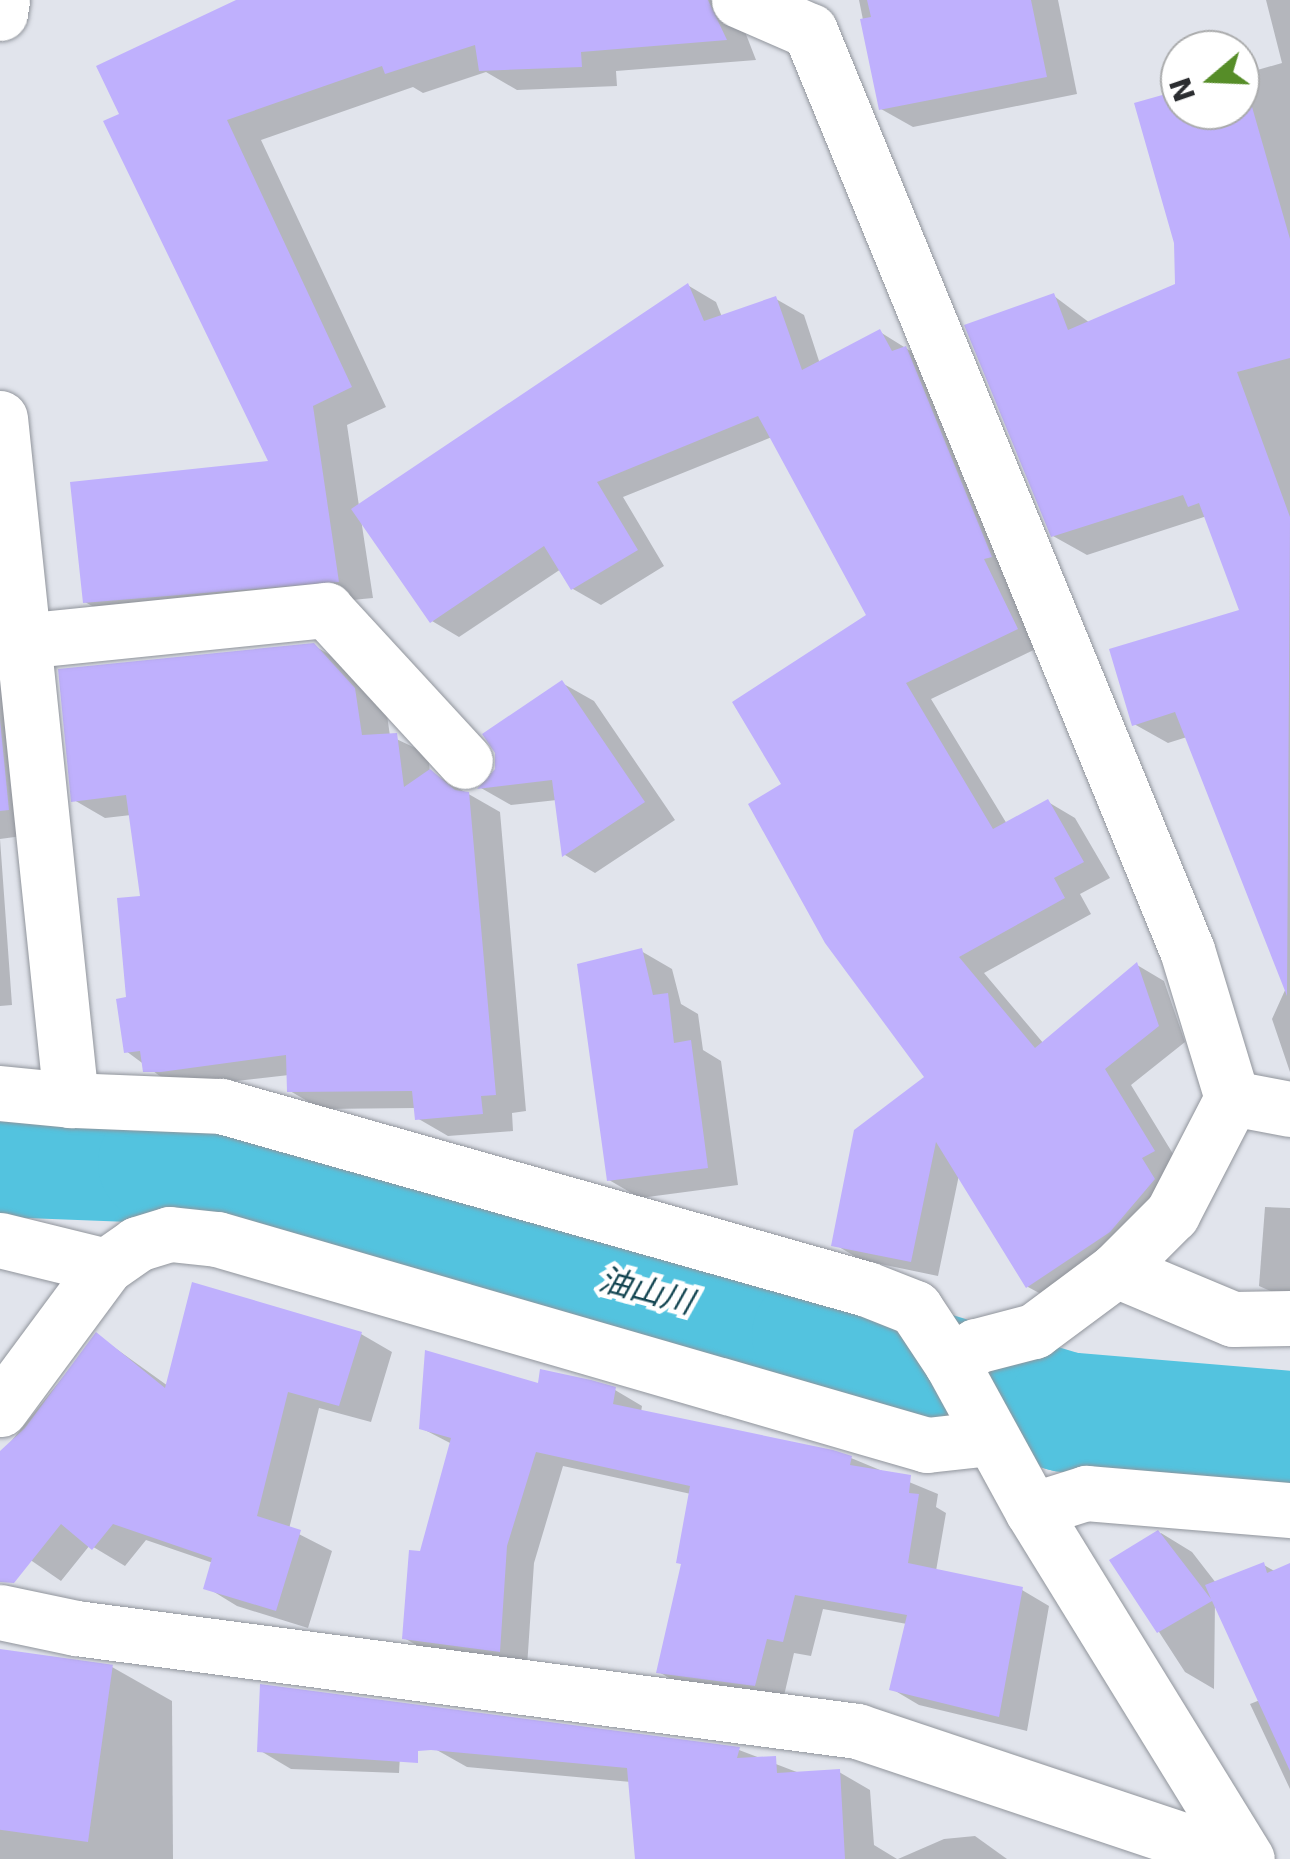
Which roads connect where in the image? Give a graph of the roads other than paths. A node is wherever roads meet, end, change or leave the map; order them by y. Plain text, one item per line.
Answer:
1 (2, 0) edge
2 (739, 0) edge
3 (0, 13) edge
4 (824, 15) edge
5 (0, 418) edge
6 (21, 640) junction
7 (464, 761) dead end
8 (0, 1093) edge
9 (1232, 1098) junction
10 (71, 1100) junction
11 (1290, 1108) edge
12 (0, 1240) edge
13 (106, 1266) junction
14 (1116, 1270) junction
15 (1290, 1318) edge
16 (952, 1364) junction
17 (0, 1409) edge
18 (990, 1438) junction
19 (1032, 1510) junction
20 (1290, 1510) edge
21 (0, 1612) edge
22 (1243, 1859) edge

1 - 3 street
2 - 4 street
4 - 9 street
5 - 6 street
6 - 7 street
6 - 10 street
8 - 10 street
9 - 11 street
9 - 14 street
10 - 16 street
12 - 13 street
13 - 17 street
13 - 18 street
14 - 15 street
14 - 16 street
16 - 18 street
18 - 19 street
19 - 20 street
19 - 22 street
21 - 22 street

